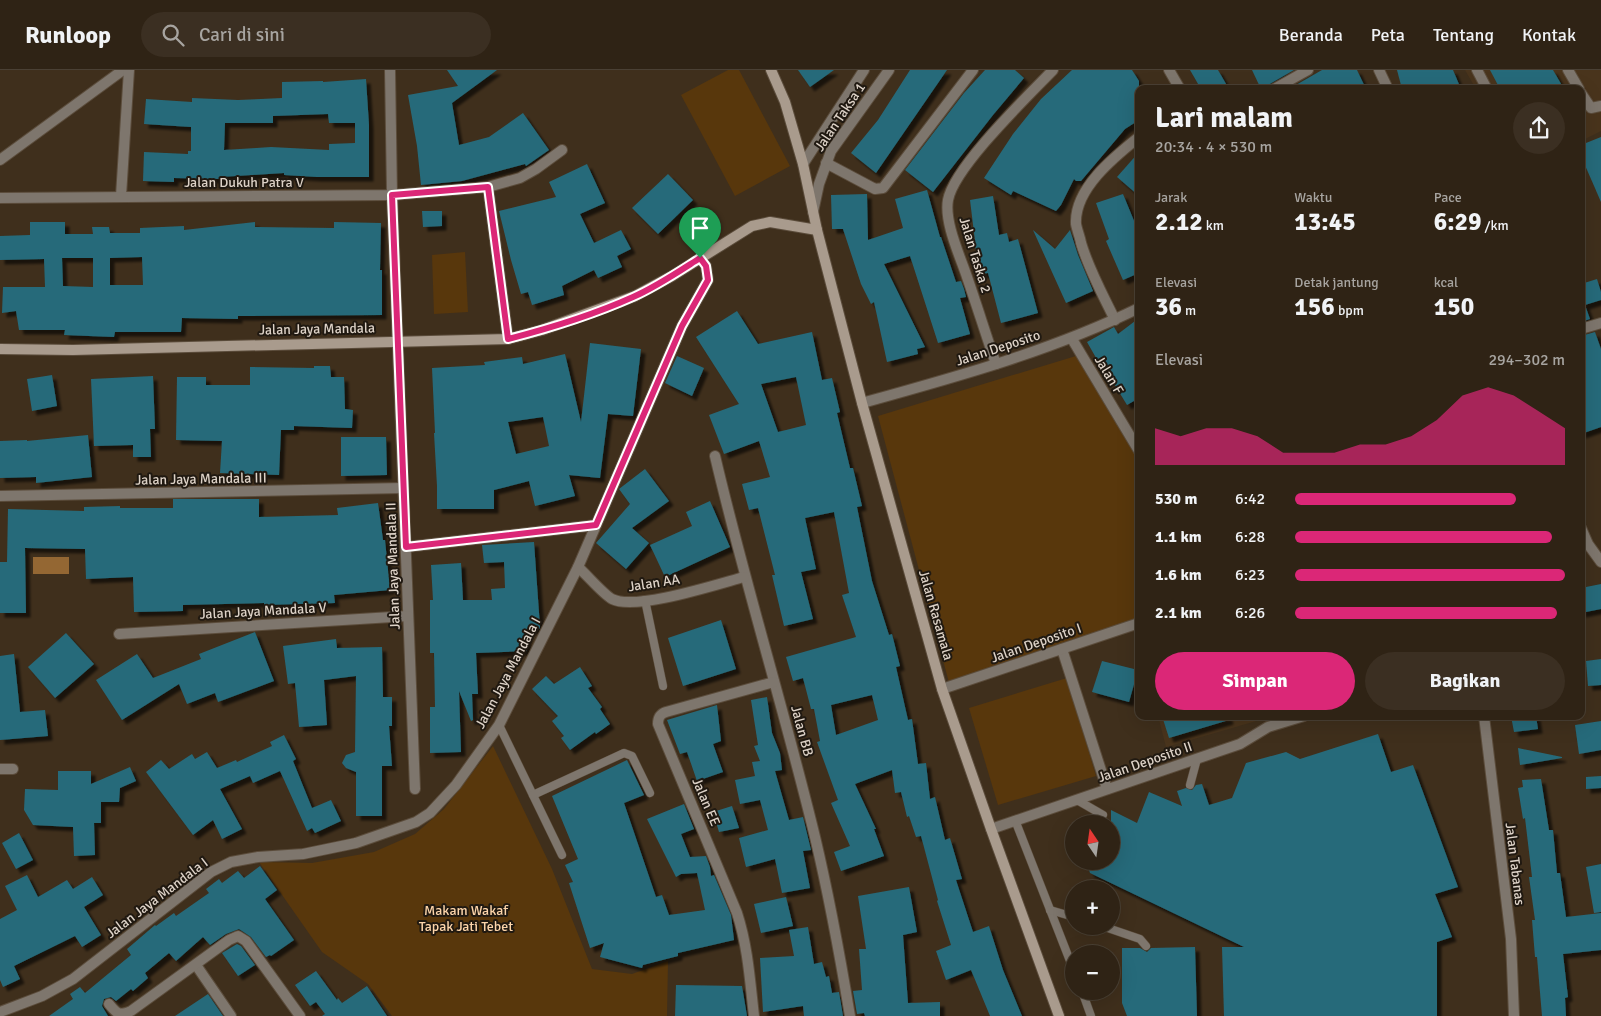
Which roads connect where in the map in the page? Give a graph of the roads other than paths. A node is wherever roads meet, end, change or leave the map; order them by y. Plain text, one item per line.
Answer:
1 (123, 70) edge
2 (128, 70) edge
3 (390, 70) edge
4 (771, 70) edge
5 (864, 70) edge
6 (889, 70) edge
7 (973, 70) edge
8 (1053, 70) edge
9 (1169, 70) edge
10 (1308, 70) edge
11 (1379, 70) edge
12 (1477, 70) edge
13 (1568, 70) edge
14 (1178, 85) edge
15 (1281, 85) edge
16 (1386, 85) edge
17 (1485, 85) edge
18 (1577, 85) edge
19 (1585, 98) edge
20 (1601, 106) edge
21 (1135, 140) edge
22 (562, 150) dead end
23 (0, 160) edge
24 (826, 162) junction
25 (803, 164) junction
26 (488, 187) junction
27 (392, 195) junction
28 (121, 196) junction
29 (0, 198) edge
30 (813, 212) junction
31 (817, 230) junction
32 (700, 258) junction
33 (1135, 310) edge
34 (1115, 320) junction
35 (1601, 322) edge
36 (1585, 328) edge
37 (508, 339) junction
38 (1072, 339) junction
39 (398, 341) junction
40 (0, 349) edge
41 (996, 364) junction
42 (862, 404) junction
43 (1135, 444) edge
44 (715, 456) dead end
45 (403, 488) junction
46 (0, 496) edge
47 (596, 525) junction
48 (1585, 537) edge
49 (406, 547) junction
50 (1601, 562) edge
51 (578, 567) junction
52 (744, 577) junction
53 (645, 600) junction
54 (408, 616) junction
55 (1135, 624) edge
56 (119, 634) dead end
57 (1062, 649) junction
58 (774, 682) junction
59 (663, 686) dead end
60 (942, 689) junction
61 (1290, 720) edge
62 (1484, 720) edge
63 (499, 725) junction
64 (1198, 759) junction
65 (0, 768) edge
66 (13, 768) dead end
67 (1190, 785) dead end
68 (415, 789) dead end
69 (1107, 790) junction
70 (650, 793) dead end
71 (533, 795) junction
72 (1077, 800) junction
73 (1101, 815) edge
74 (1015, 820) junction
75 (991, 829) junction
76 (562, 855) dead end
77 (1050, 910) junction
78 (1065, 914) edge
79 (1120, 932) edge
80 (1146, 946) dead end
81 (1065, 948) edge
82 (196, 964) junction
83 (1085, 1000) edge
84 (109, 1004) dead end
85 (0, 1012) edge
86 (231, 1016) edge
87 (300, 1016) edge
88 (754, 1016) edge
89 (850, 1016) edge
90 (1059, 1016) edge
91 (1091, 1016) edge
92 (1514, 1016) edge

1 - 23 street
2 - 28 street
3 - 27 street, Jalan Jaya Mandala II
4 - 25 street, Jalan Rasamala
5 - 25 street
6 - 24 street, Jalan Taksa 1
7 - 24 street
8 - 41 street, Jalan Taska 2
9 - 14 street
10 - 15 street
11 - 16 street
12 - 17 street
13 - 18 street
19 - 20 street
21 - 34 street
22 - 26 street, Jalan Dukuh Patra V
24 - 30 street, Jalan Taksa 1
25 - 30 street, Jalan Rasamala
26 - 27 street, Jalan Dukuh Patra V
26 - 37 street
27 - 28 street, Jalan Dukuh Patra V
27 - 39 street, Jalan Jaya Mandala II
28 - 29 street, Jalan Dukuh Patra V
30 - 31 street, Jalan Rasamala
31 - 32 street, Jalan Jaya Mandala
31 - 42 street, Jalan Rasamala
32 - 37 street, Jalan Jaya Mandala
32 - 47 street, Jalan Jaya Mandala I
33 - 34 street, Jalan Deposito
34 - 38 street, Jalan Deposito
35 - 36 street
37 - 39 street, Jalan Jaya Mandala
38 - 41 street, Jalan Deposito
38 - 43 street, Jalan F
39 - 40 street, Jalan Jaya Mandala
39 - 45 street, Jalan Jaya Mandala II
41 - 42 street, Jalan Deposito
42 - 60 street, Jalan Rasamala
44 - 52 street, Jalan BB
45 - 46 street, Jalan Jaya Mandala III
45 - 49 street, Jalan Jaya Mandala II
47 - 49 street
47 - 51 street, Jalan Jaya Mandala I
48 - 50 street
49 - 54 street, Jalan Jaya Mandala II
51 - 53 street, Jalan AA
51 - 63 street, Jalan Jaya Mandala I
52 - 53 street, Jalan AA
52 - 58 street, Jalan BB
53 - 59 lane
54 - 56 street, Jalan Jaya Mandala V
54 - 68 street, Jalan Jaya Mandala II
55 - 57 street, Jalan Deposito I
57 - 60 street, Jalan Deposito I
57 - 69 street
58 - 88 street, Jalan EE
58 - 89 street, Jalan BB
60 - 75 street, Jalan Rasamala
61 - 64 street, Jalan Deposito II
62 - 92 street, Jalan Tabanas
63 - 71 lane
63 - 85 street, Jalan Jaya Mandala I
64 - 67 lane
64 - 69 street, Jalan Deposito II
65 - 66 street
69 - 72 street, Jalan Deposito II
70 - 71 lane
71 - 76 lane
72 - 73 lane
72 - 74 street, Jalan Deposito II
74 - 75 street, Jalan Deposito II
74 - 77 lane
75 - 90 street, Jalan Rasamala
77 - 78 lane
77 - 81 lane
79 - 80 lane
82 - 84 street
82 - 86 street
82 - 87 street
83 - 91 lane

